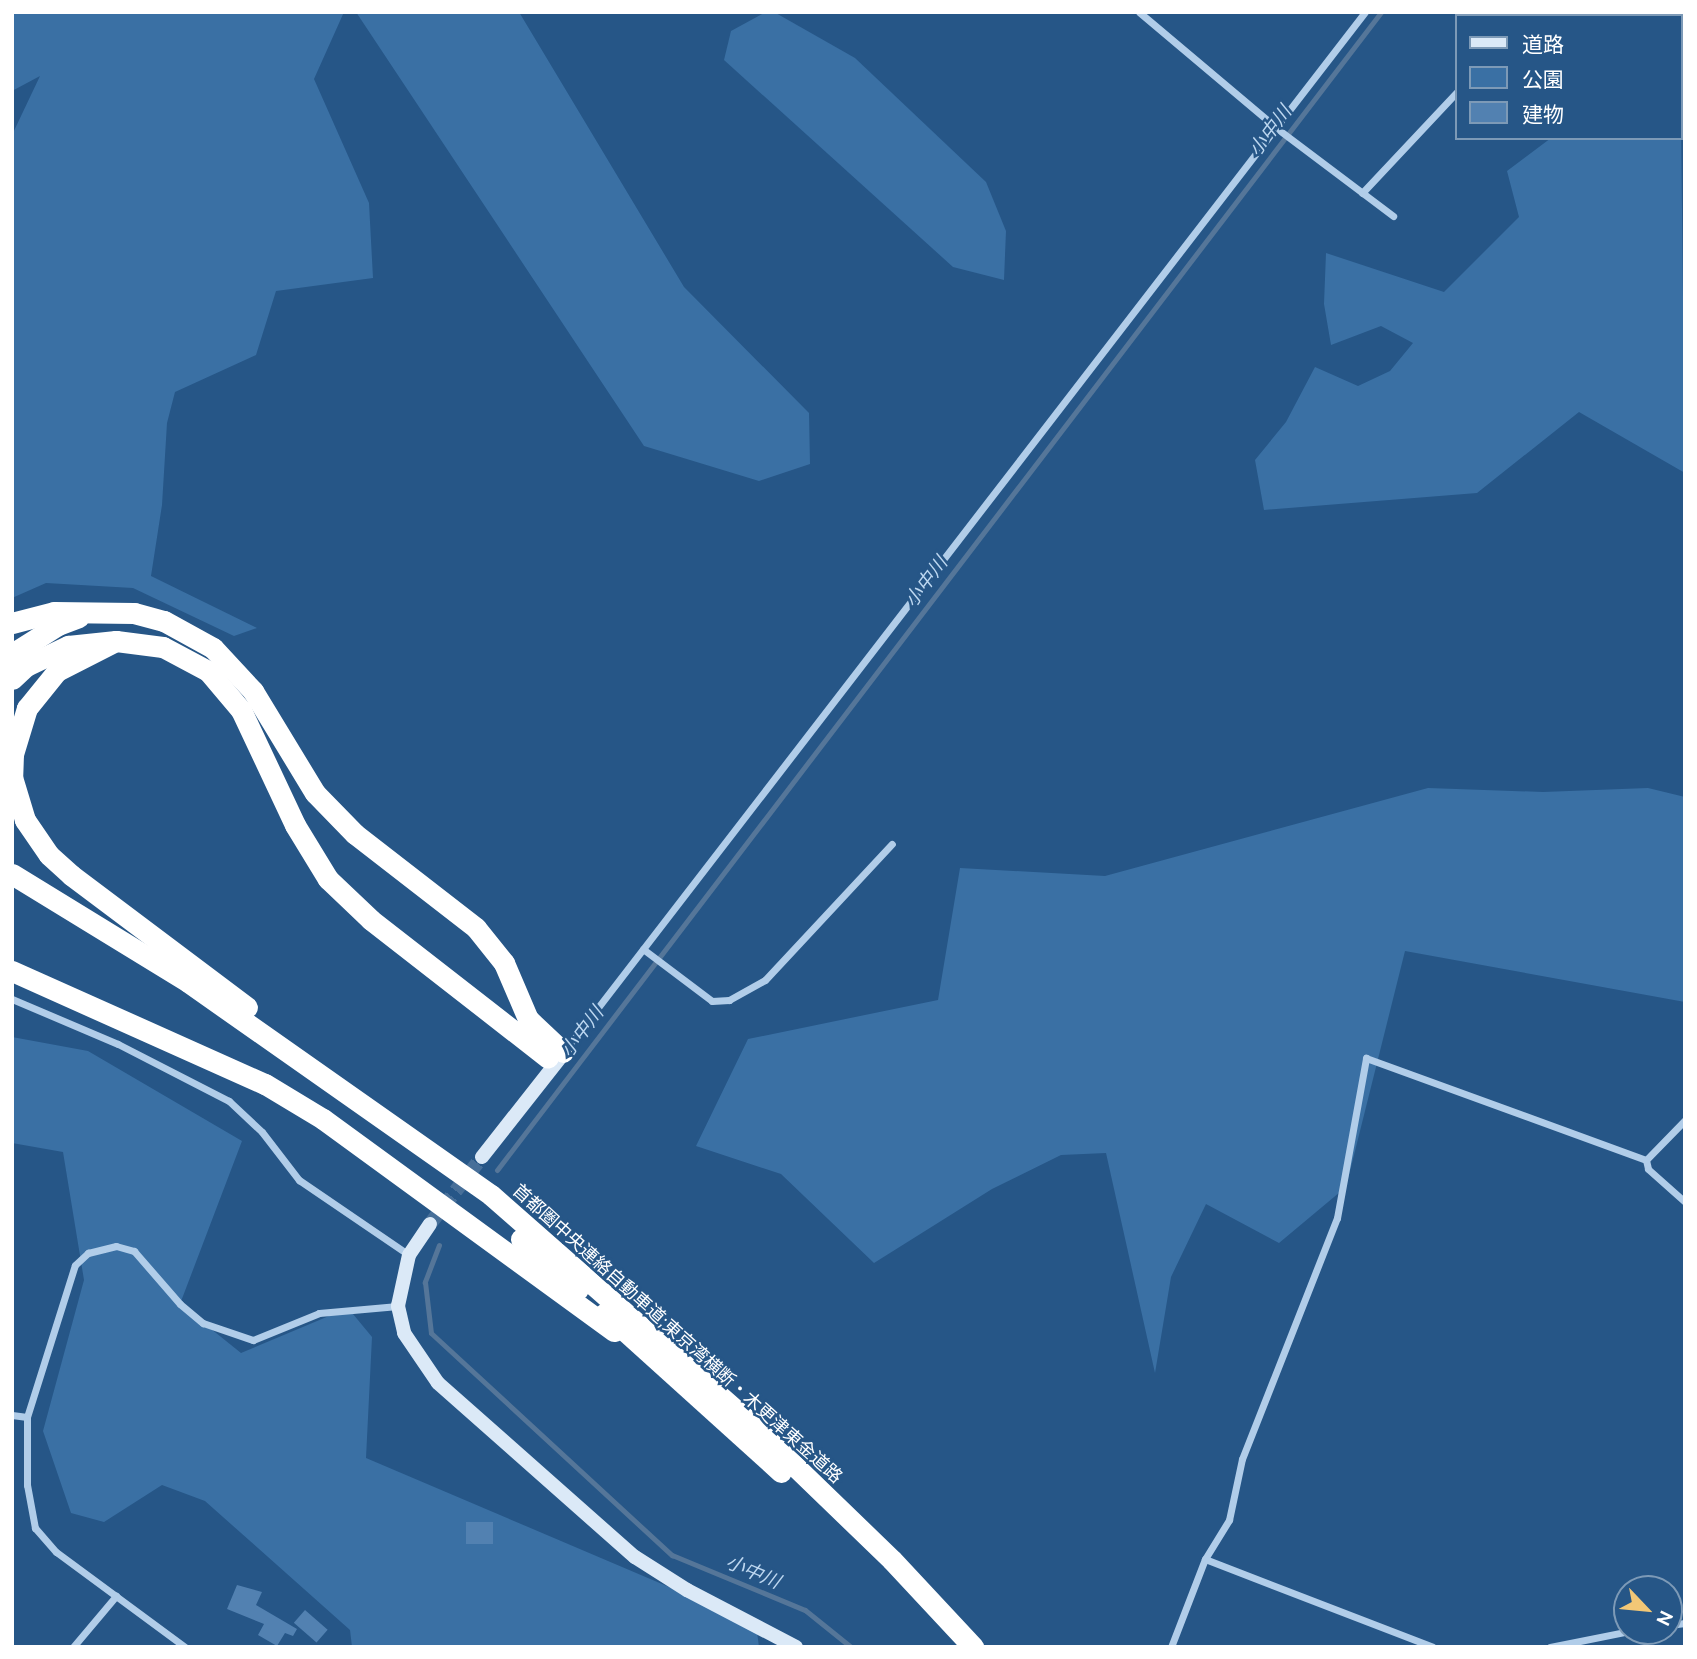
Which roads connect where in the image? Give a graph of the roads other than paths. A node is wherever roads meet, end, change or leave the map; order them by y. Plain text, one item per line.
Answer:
1 (1139, 12) edge
2 (1365, 12) edge
3 (1456, 93) edge
4 (1279, 130) junction
5 (1362, 193) junction
6 (1393, 216) dead end
7 (108, 610) junction
8 (12, 623) edge
9 (116, 642) junction
10 (12, 654) edge
11 (12, 679) edge
12 (892, 844) dead end
13 (12, 874) edge
14 (12, 887) edge
15 (646, 952) junction
16 (12, 971) edge
17 (12, 999) edge
18 (559, 1058) junction
19 (1685, 1121) edge
20 (482, 1157) tunnel mouth
21 (1646, 1160) junction
22 (491, 1195) junction
23 (1685, 1202) edge
24 (430, 1224) tunnel mouth
25 (409, 1255) junction
26 (398, 1306) junction
27 (660, 1363) junction
28 (12, 1415) edge
29 (27, 1417) junction
30 (1205, 1559) junction
31 (116, 1595) junction
32 (1613, 1634) edge
33 (73, 1647) edge
34 (185, 1647) edge
35 (796, 1647) edge
36 (956, 1647) edge
37 (973, 1647) edge
38 (1171, 1647) edge
39 (1433, 1647) edge
40 (1550, 1647) edge

1 - 4 street
2 - 4 street
3 - 5 street
4 - 5 street
4 - 15 street
5 - 6 street
7 - 8 highway
7 - 10 highway
7 - 18 highway
9 - 11 highway
9 - 18 highway
9 - 22 highway
12 - 15 street
13 - 22 highway, 首都圏中央連絡自動車道;東京湾横断・木更津東金道路
14 - 27 highway, 首都圏中央連絡自動車道;東京湾横断・木更津東金道路
15 - 18 street
16 - 27 highway
17 - 25 street
18 - 20 street
19 - 21 street
21 - 23 street
21 - 30 street
22 - 37 highway, 首都圏中央連絡自動車道;東京湾横断・木更津東金道路
24 - 25 street
25 - 26 street
26 - 29 street
26 - 35 street
27 - 36 highway, 首都圏中央連絡自動車道;東京湾横断・木更津東金道路
28 - 29 street
29 - 31 street
30 - 38 street
30 - 39 street
31 - 33 street
31 - 34 street
32 - 40 street

